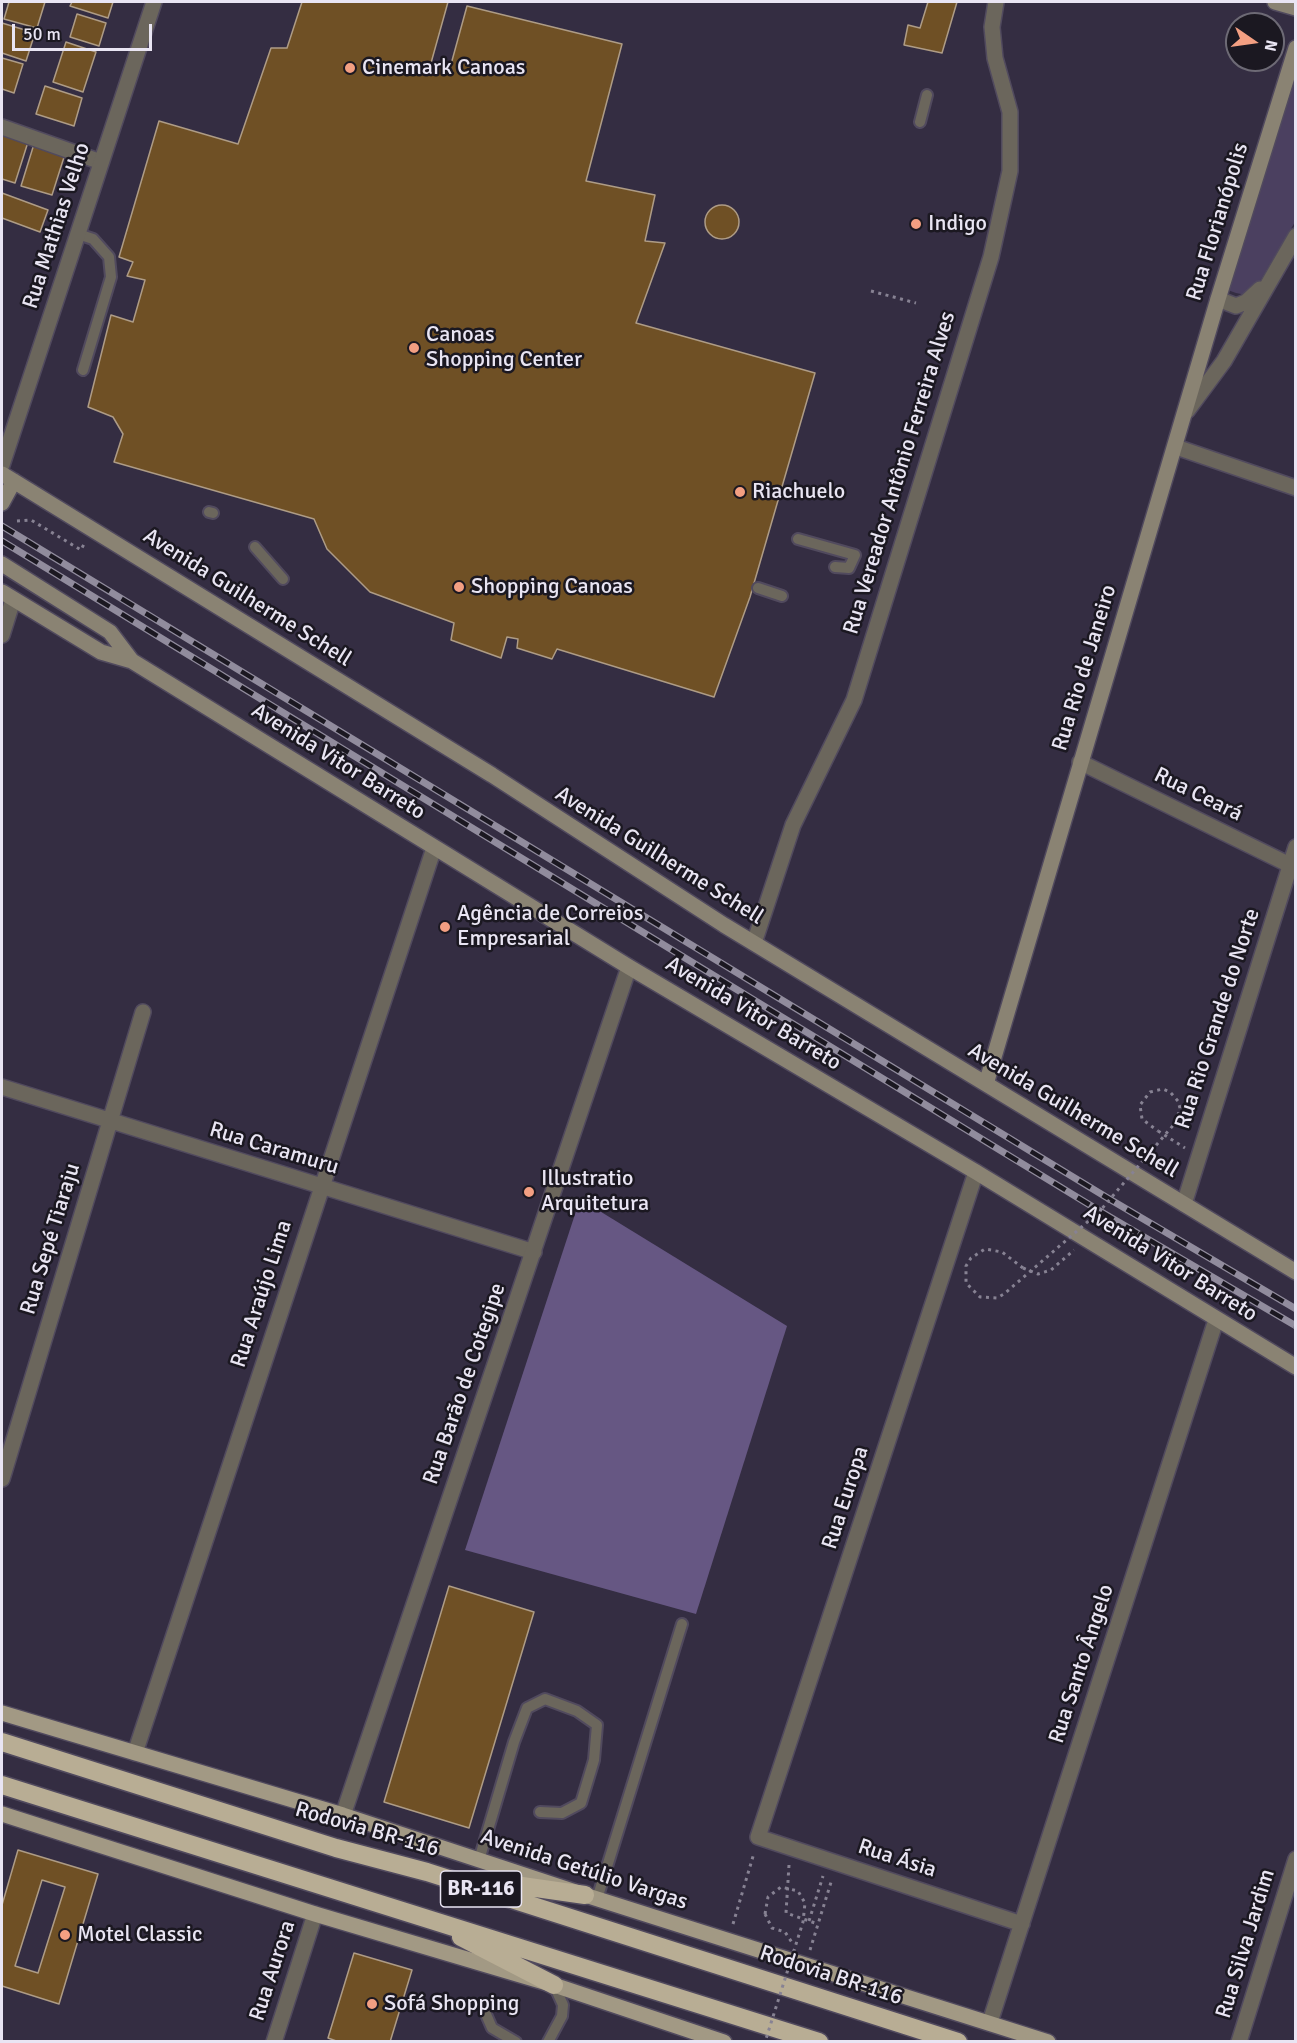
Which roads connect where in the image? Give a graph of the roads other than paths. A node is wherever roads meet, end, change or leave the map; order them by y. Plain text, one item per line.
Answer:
1 (154, 2) edge
2 (996, 2) edge
3 (1275, 2) edge
4 (1296, 8) edge
5 (1296, 48) edge
6 (927, 95) dead end
7 (920, 122) dead end
8 (2, 127) edge
9 (102, 162) junction
10 (78, 234) junction
11 (1295, 239) edge
12 (1266, 283) junction
13 (1218, 299) junction
14 (82, 370) dead end
15 (1187, 411) junction
16 (1176, 447) junction
17 (2, 465) edge
18 (8, 478) edge
19 (1296, 488) edge
20 (2, 503) edge
21 (798, 539) dead end
22 (255, 547) dead end
23 (2, 564) edge
24 (835, 567) dead end
25 (283, 579) dead end
26 (758, 588) dead end
27 (7, 596) edge
28 (782, 596) dead end
29 (2, 635) edge
30 (132, 661) junction
31 (1080, 762) junction
32 (1296, 847) edge
33 (434, 849) junction
34 (1293, 866) edge
35 (754, 943) junction
36 (629, 967) junction
37 (143, 1012) dead end
38 (986, 1084) junction
39 (2, 1087) edge
40 (110, 1121) junction
41 (976, 1172) junction
42 (321, 1187) junction
43 (1184, 1204) junction
44 (534, 1252) junction
45 (1296, 1272) edge
46 (1216, 1320) junction
47 (1296, 1367) edge
48 (2, 1479) edge
49 (682, 1624) dead end
50 (2, 1713) edge
51 (2, 1743) edge
52 (135, 1754) junction
53 (2, 1785) edge
54 (540, 1812) dead end
55 (2, 1814) edge
56 (343, 1815) junction
57 (758, 1837) joint
58 (1296, 1859) edge
59 (479, 1860) junction
60 (427, 1872) junction
61 (591, 1897) junction
62 (315, 1914) junction
63 (417, 1915) junction
64 (1022, 1924) junction
65 (554, 1985) junction
66 (485, 2012) dead end
67 (990, 2022) junction
68 (696, 2037) edge
69 (274, 2042) edge
70 (516, 2042) edge
71 (548, 2042) edge
72 (724, 2042) edge
73 (819, 2042) edge
74 (958, 2042) edge
75 (1048, 2042) edge
76 (1239, 2042) edge

1 - 9 street, Rua Mathias Velho
2 - 35 street, Rua Vereador Antônio Ferreira Alves
3 - 4 main road
5 - 13 main road, Rua Florianópolis
6 - 7 lane
8 - 9 street
9 - 10 street, Rua Mathias Velho
10 - 14 lane
10 - 17 street, Rua Mathias Velho
11 - 12 street, Rua Rio de Janeiro
12 - 13 street, Rua Rio de Janeiro
12 - 15 street, Rua Rio de Janeiro
13 - 15 main road, Rua Florianópolis
15 - 16 main road, Rua Rio de Janeiro
16 - 19 street
16 - 31 main road, Rua Rio de Janeiro
18 - 20 main road
18 - 35 main road, Avenida Guilherme Schell
21 - 24 lane
22 - 25 lane
23 - 30 main road
26 - 28 lane
27 - 29 street
27 - 30 main road, Avenida Vitor Barreto
30 - 33 main road, Avenida Vitor Barreto
31 - 34 street, Rua Ceará
31 - 38 main road, Rua Rio de Janeiro
32 - 34 street, Rua Rio Grande do Norte
33 - 36 main road, Avenida Vitor Barreto
33 - 42 street, Rua Araújo Lima
34 - 43 street, Rua Rio Grande do Norte
35 - 38 main road, Avenida Guilherme Schell
36 - 41 main road, Avenida Vitor Barreto
36 - 44 street, Rua Barão de Cotegipe
37 - 40 street, Rua Sepé Tiaraju
38 - 43 main road, Avenida Guilherme Schell
39 - 40 street, Rua Caramuru
40 - 42 street, Rua Caramuru
40 - 48 street, Rua Sepé Tiaraju
41 - 46 main road, Avenida Vitor Barreto
41 - 57 street, Rua Europa
42 - 44 street, Rua Caramuru
42 - 52 street, Rua Araújo Lima
43 - 45 main road, Avenida Guilherme Schell
44 - 56 street, Rua Barão de Cotegipe
46 - 47 main road, Avenida Vitor Barreto
46 - 64 street, Rua Santo Ângelo
49 - 61 lane
50 - 52 main road, Avenida Getúlio Vargas
51 - 60 highway, Rodovia BR-116 / BR-116
52 - 56 main road, Avenida Getúlio Vargas
53 - 63 highway, BR-116
54 - 59 lane
55 - 62 main road
56 - 59 main road, Avenida Getúlio Vargas
57 - 64 street, Rua Ásia
58 - 76 street, Rua Silva Jardim
59 - 61 main road, Avenida Getúlio Vargas
60 - 61 highway, BR-116
60 - 74 highway, Rodovia BR-116 / BR-116
61 - 67 main road, Avenida Getúlio Vargas
62 - 65 main road
62 - 69 street, Rua Aurora
63 - 65 highway, BR-116
63 - 73 highway, BR-116
64 - 67 street, Rua Santo Ângelo
65 - 68 main road
65 - 71 lane
66 - 70 lane
67 - 75 main road, Avenida Getúlio Vargas
68 - 72 main road

